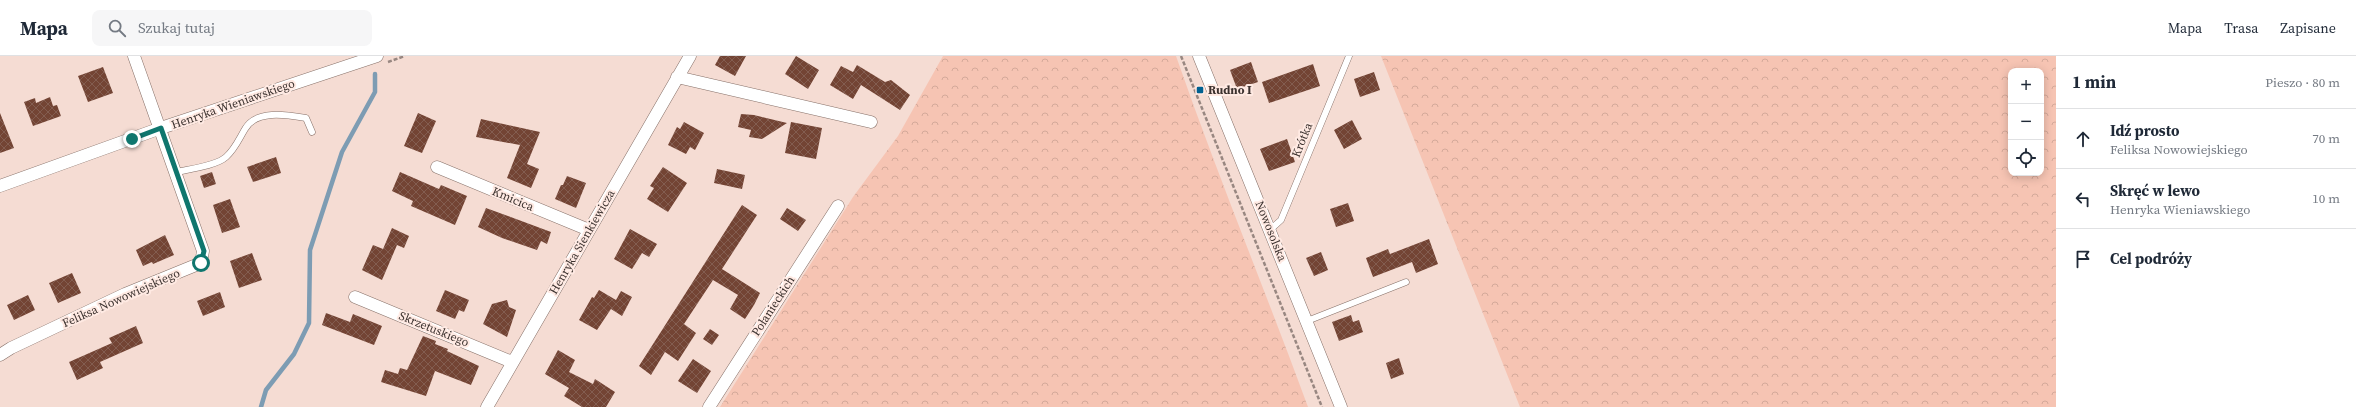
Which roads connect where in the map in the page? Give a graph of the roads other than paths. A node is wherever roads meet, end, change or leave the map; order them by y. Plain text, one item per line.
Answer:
1 (134, 56) edge
2 (377, 56) edge
3 (690, 56) edge
4 (1199, 56) edge
5 (1349, 56) edge
6 (677, 77) junction
7 (871, 122) dead end
8 (161, 128) junction
9 (312, 132) dead end
10 (437, 167) dead end
11 (176, 172) junction
12 (0, 186) edge
13 (838, 206) dead end
14 (589, 230) junction
15 (1271, 230) junction
16 (1406, 282) dead end
17 (355, 297) dead end
18 (1307, 322) junction
19 (0, 355) edge
20 (512, 362) junction
21 (487, 407) edge
22 (708, 407) edge
23 (1341, 407) edge

1 - 8 street, Feliksa Nowowiejskiego
2 - 8 street, Henryka Wieniawskiego
3 - 6 street, Henryka Sienkiewicza
4 - 15 street, Nowosolska
5 - 15 lane, Krótka
6 - 7 street
6 - 14 street, Henryka Sienkiewicza
8 - 11 street, Feliksa Nowowiejskiego
8 - 12 street, Henryka Wieniawskiego
9 - 11 lane
10 - 14 street, Kmicica
11 - 19 street, Feliksa Nowowiejskiego
13 - 22 street, Połanieckich
14 - 20 street, Henryka Sienkiewicza
15 - 18 street, Nowosolska
16 - 18 lane
17 - 20 street, Skrzetuskiego
18 - 23 street, Nowosolska
20 - 21 street, Henryka Sienkiewicza

